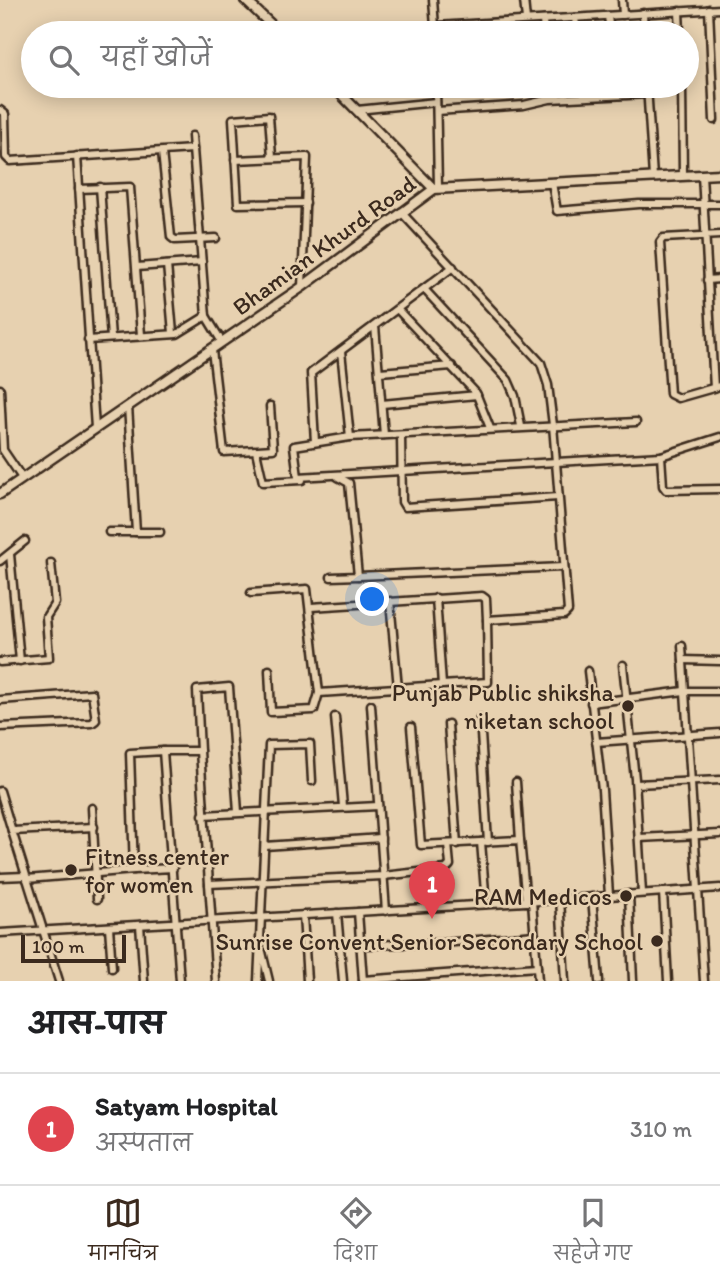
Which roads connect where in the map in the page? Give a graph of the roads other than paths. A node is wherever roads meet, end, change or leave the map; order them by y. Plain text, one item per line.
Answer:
1 (244, 0) edge
2 (433, 0) edge
3 (524, 0) edge
4 (622, 0) edge
5 (709, 9) junction
6 (720, 9) edge
7 (679, 11) junction
8 (643, 13) junction
9 (623, 15) junction
10 (608, 16) junction
11 (576, 18) junction
12 (526, 20) junction
13 (544, 20) joint
14 (267, 21) edge
15 (434, 21) edge
16 (517, 21) edge
17 (576, 21) edge
18 (609, 21) edge
19 (643, 21) edge
20 (679, 21) edge
21 (346, 98) edge
22 (436, 98) edge
23 (570, 98) edge
24 (648, 98) edge
25 (682, 98) edge
26 (436, 102) junction
27 (0, 110) edge
28 (357, 110) junction
29 (437, 111) junction
30 (714, 120) dead end
31 (192, 136) dead end
32 (193, 149) junction
33 (162, 152) junction
34 (76, 156) junction
35 (272, 157) junction
36 (235, 160) junction
37 (720, 174) edge
38 (683, 175) junction
39 (702, 175) junction
40 (653, 177) junction
41 (552, 183) junction
42 (100, 187) junction
43 (436, 188) junction
44 (79, 190) junction
45 (306, 202) junction
46 (720, 204) edge
47 (704, 205) junction
48 (401, 212) junction
49 (720, 235) edge
50 (705, 236) junction
51 (216, 238) dead end
52 (201, 239) junction
53 (202, 262) junction
54 (167, 265) junction
55 (137, 267) junction
56 (453, 267) junction
57 (720, 279) edge
58 (707, 280) junction
59 (302, 287) junction
60 (425, 290) junction
61 (398, 310) junction
62 (206, 316) junction
63 (375, 327) junction
64 (173, 333) junction
65 (141, 335) junction
66 (111, 338) junction
67 (88, 340) junction
68 (222, 342) junction
69 (212, 350) junction
70 (341, 351) junction
71 (452, 366) junction
72 (380, 372) junction
73 (717, 387) edge
74 (0, 389) edge
75 (477, 395) junction
76 (382, 404) junction
77 (128, 406) junction
78 (270, 406) dead end
79 (636, 422) dead end
80 (553, 425) junction
81 (522, 426) junction
82 (95, 428) junction
83 (490, 428) junction
84 (384, 435) junction
85 (401, 435) junction
86 (350, 437) junction
87 (720, 437) edge
88 (315, 442) junction
89 (1, 451) edge
90 (256, 451) junction
91 (661, 456) junction
92 (556, 461) junction
93 (402, 471) junction
94 (22, 478) junction
95 (720, 489) edge
96 (0, 494) edge
97 (558, 498) junction
98 (109, 532) dead end
99 (136, 532) junction
100 (160, 532) dead end
101 (25, 541) dead end
102 (10, 554) junction
103 (0, 561) edge
104 (51, 563) dead end
105 (563, 567) junction
106 (358, 576) junction
107 (331, 577) dead end
108 (251, 593) dead end
109 (436, 598) junction
110 (390, 601) junction
111 (311, 607) junction
112 (487, 620) junction
113 (682, 646) dead end
114 (683, 660) junction
115 (20, 661) junction
116 (720, 661) edge
117 (0, 662) edge
118 (623, 665) dead end
119 (269, 670) dead end
120 (588, 671) dead end
121 (442, 685) junction
122 (398, 688) junction
123 (684, 691) junction
124 (720, 691) edge
125 (318, 693) junction
126 (0, 700) edge
127 (626, 700) junction
128 (591, 703) junction
129 (370, 705) dead end
130 (335, 717) dead end
131 (480, 718) dead end
132 (448, 724) dead end
133 (0, 727) edge
134 (411, 727) dead end
135 (720, 733) edge
136 (686, 735) junction
137 (631, 739) junction
138 (596, 742) junction
139 (163, 751) junction
140 (200, 751) junction
141 (720, 780) edge
142 (312, 781) dead end
143 (690, 781) junction
144 (516, 782) dead end
145 (636, 784) junction
146 (0, 791) edge
147 (344, 806) junction
148 (378, 806) junction
149 (92, 808) dead end
150 (265, 810) junction
151 (238, 812) junction
152 (203, 814) junction
153 (94, 827) junction
154 (12, 831) junction
155 (720, 834) edge
156 (695, 836) junction
157 (381, 838) junction
158 (639, 838) junction
159 (520, 840) junction
160 (485, 842) junction
161 (448, 844) junction
162 (457, 844) junction
163 (265, 845) junction
164 (173, 868) junction
165 (134, 870) junction
166 (96, 872) junction
167 (383, 876) junction
168 (0, 877) edge
169 (26, 877) junction
170 (264, 882) junction
171 (209, 884) junction
172 (720, 888) edge
173 (700, 890) junction
174 (663, 892) junction
175 (642, 893) junction
176 (629, 894) junction
177 (609, 895) junction
178 (592, 897) junction
179 (97, 899) dead end
180 (559, 899) junction
181 (529, 902) junction
182 (486, 904) junction
183 (386, 911) junction
184 (358, 912) junction
185 (337, 913) junction
186 (303, 915) junction
187 (263, 917) junction
188 (211, 920) junction
189 (176, 922) junction
190 (140, 925) junction
191 (108, 927) junction
192 (42, 931) junction
193 (0, 933) edge
194 (535, 934) junction
195 (361, 945) junction
196 (261, 947) junction
197 (537, 967) junction
198 (111, 968) dead end
199 (59, 981) edge
200 (144, 981) edge
201 (180, 981) edge
202 (216, 981) edge
203 (258, 981) edge
204 (269, 981) edge
205 (307, 981) edge
206 (343, 981) edge
207 (363, 981) edge
208 (538, 981) edge
209 (565, 981) edge
210 (599, 981) edge
211 (634, 981) edge
212 (667, 981) edge
213 (705, 981) edge

1 - 14 street
2 - 15 street
3 - 12 street
4 - 9 street
5 - 6 street
5 - 7 street
5 - 30 street
7 - 8 street
7 - 20 street
8 - 9 street
8 - 19 street
9 - 10 street
10 - 11 street
10 - 18 street
11 - 13 street
11 - 17 street
12 - 13 street
12 - 16 street
21 - 28 street
22 - 26 street
23 - 29 street
24 - 40 street
25 - 38 street
26 - 28 street
26 - 29 street
27 - 34 street
28 - 43 street
29 - 43 street
31 - 32 street
32 - 33 street
32 - 52 street
33 - 34 street
33 - 52 street
34 - 44 street
35 - 36 street
35 - 36 street
35 - 45 street
36 - 45 street
37 - 39 street, Bhamian Khurd Road
38 - 39 street, Bhamian Khurd Road
38 - 40 street, Bhamian Khurd Road
39 - 47 street
40 - 41 street, Bhamian Khurd Road
41 - 43 street, Bhamian Khurd Road
41 - 47 street
42 - 44 street
42 - 55 street
42 - 66 street
43 - 48 street, Bhamian Khurd Road
44 - 67 street
45 - 59 street
46 - 47 street
47 - 50 street
48 - 56 street
48 - 59 street, Bhamian Khurd Road
49 - 50 street
50 - 58 street
50 - 73 street
51 - 52 street
52 - 53 street
53 - 54 street
53 - 62 street
54 - 55 street
54 - 64 street
55 - 65 street
56 - 60 street
56 - 80 street
57 - 58 street
58 - 73 street
59 - 68 street, Bhamian Khurd Road
60 - 61 street
60 - 81 street
61 - 63 street
61 - 71 street
62 - 64 street
62 - 68 street
63 - 70 street
63 - 72 street
64 - 65 street
65 - 66 street
66 - 67 street
67 - 82 street
68 - 69 street, Bhamian Khurd Road
69 - 77 street, Bhamian Khurd Road
69 - 90 street
70 - 86 street
70 - 88 street
71 - 72 street
71 - 75 street
72 - 76 street
74 - 89 street
75 - 76 street
75 - 83 street
76 - 84 street
77 - 82 street, Bhamian Khurd Road
77 - 99 street
78 - 90 street
79 - 80 street
80 - 81 street
80 - 92 street
81 - 83 street
82 - 94 street, Bhamian Khurd Road
83 - 85 street
84 - 85 street
84 - 86 street
85 - 93 street
86 - 88 street
87 - 91 street
88 - 93 street
89 - 94 street
90 - 106 street
91 - 92 street
91 - 95 street
92 - 93 street
92 - 97 street
93 - 97 street
94 - 96 street, Bhamian Khurd Road
97 - 105 street
98 - 99 street
99 - 100 street
101 - 102 street
102 - 103 street
102 - 115 street
104 - 115 street
105 - 106 street
105 - 112 street
106 - 107 street
108 - 111 street
109 - 110 street
109 - 112 street
109 - 121 street
110 - 111 street
110 - 122 street
111 - 125 street
112 - 121 street
113 - 114 street
114 - 116 street
114 - 123 street
115 - 117 street
118 - 127 street
119 - 125 street
120 - 128 street
121 - 122 street
122 - 125 street
123 - 124 street
123 - 127 street
123 - 136 street
126 - 133 street
127 - 128 street
127 - 137 street
128 - 138 street
129 - 148 street
130 - 147 street
131 - 160 street
132 - 162 street
134 - 161 street
135 - 136 street
136 - 137 street
136 - 143 street
137 - 138 street
137 - 145 street
138 - 177 street
139 - 140 street
139 - 164 street
139 - 165 street
140 - 151 street
140 - 152 street
141 - 143 street
142 - 150 street
143 - 145 street
143 - 156 street
144 - 159 street
145 - 158 street
146 - 154 street
147 - 148 street
147 - 150 street
148 - 157 street
149 - 153 street
150 - 151 street
150 - 163 street
151 - 152 street
152 - 171 street
153 - 154 street
153 - 166 street
154 - 169 street
155 - 156 street
156 - 158 street
156 - 173 street
157 - 163 street
157 - 167 street
158 - 175 street
159 - 160 street
159 - 181 street
160 - 162 street
160 - 182 street
161 - 162 street
161 - 167 street
163 - 170 street
164 - 165 street
164 - 189 street
165 - 166 street
166 - 169 street
166 - 179 street
167 - 170 street
167 - 183 street
168 - 169 street
169 - 192 street
170 - 171 street
170 - 187 street
171 - 188 street
172 - 173 street
173 - 174 street
173 - 213 street
174 - 175 street
174 - 212 street
175 - 176 street
176 - 177 street
176 - 211 street
177 - 178 street
178 - 180 street
178 - 210 street
180 - 181 street
180 - 209 street
181 - 182 street
181 - 194 street
182 - 183 street
183 - 184 street
184 - 185 street
184 - 195 street
185 - 186 street
185 - 206 street
186 - 187 street
186 - 205 street
187 - 188 street
187 - 196 street
188 - 189 street
188 - 202 street
189 - 190 street
189 - 201 street
190 - 191 street
190 - 200 street
191 - 192 street
191 - 198 street
192 - 193 street
192 - 199 street
194 - 195 street
194 - 197 street
195 - 207 street
196 - 203 street
196 - 204 street
197 - 207 street
197 - 208 street

